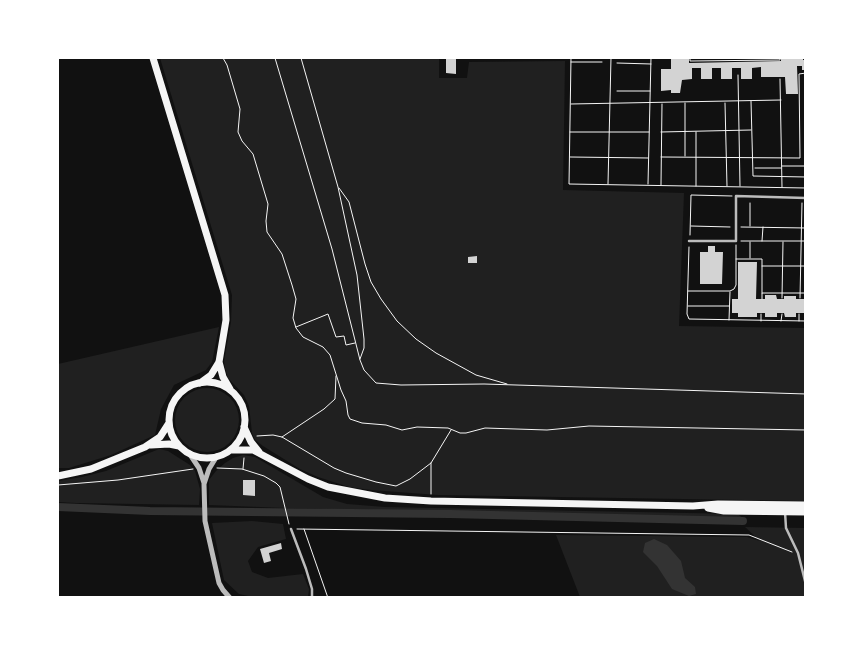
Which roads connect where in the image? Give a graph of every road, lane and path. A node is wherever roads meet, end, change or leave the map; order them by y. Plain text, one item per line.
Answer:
1 (153, 58) edge
2 (223, 58) edge
3 (275, 58) edge
4 (301, 58) edge
5 (571, 58) edge
6 (611, 58) edge
7 (652, 58) edge
8 (690, 58) edge
9 (734, 58) edge
10 (780, 58) edge
11 (734, 61) junction
12 (571, 62) junction
13 (602, 62) dead end
14 (618, 63) dead end
15 (651, 64) junction
16 (806, 73) edge
17 (738, 75) dead end
18 (780, 79) dead end
19 (617, 90) dead end
20 (651, 91) junction
21 (781, 100) junction
22 (739, 101) junction
23 (751, 101) junction
24 (685, 102) junction
25 (725, 102) junction
26 (650, 103) junction
27 (662, 103) junction
28 (570, 104) junction
29 (610, 104) junction
30 (725, 130) junction
31 (739, 130) junction
32 (752, 130) junction
33 (685, 131) junction
34 (696, 131) junction
35 (570, 132) junction
36 (609, 132) junction
37 (650, 132) junction
38 (661, 132) junction
39 (800, 154) junction
40 (806, 154) edge
41 (570, 157) junction
42 (661, 157) junction
43 (684, 157) junction
44 (696, 157) junction
45 (726, 157) junction
46 (609, 158) junction
47 (649, 158) junction
48 (739, 158) junction
49 (753, 158) junction
50 (782, 158) junction
51 (806, 166) edge
52 (782, 167) junction
53 (753, 168) junction
54 (782, 177) junction
55 (806, 178) edge
56 (608, 185) junction
57 (648, 185) junction
58 (661, 186) junction
59 (696, 186) junction
60 (338, 187) junction
61 (727, 187) junction
62 (740, 187) junction
63 (782, 188) junction
64 (806, 188) edge
65 (736, 196) junction
66 (750, 197) junction
67 (804, 198) edge
68 (690, 226) junction
69 (736, 227) junction
70 (750, 227) junction
71 (763, 227) junction
72 (801, 228) junction
73 (806, 228) edge
74 (689, 241) junction
75 (750, 241) junction
76 (736, 242) junction
77 (762, 242) junction
78 (783, 242) junction
79 (801, 242) junction
80 (806, 242) edge
81 (736, 259) junction
82 (750, 259) junction
83 (762, 266) junction
84 (782, 266) junction
85 (800, 266) junction
86 (806, 266) edge
87 (688, 291) junction
88 (730, 291) junction
89 (762, 293) junction
90 (782, 293) junction
91 (800, 293) junction
92 (806, 293) edge
93 (762, 298) dead end
94 (782, 298) dead end
95 (800, 298) dead end
96 (688, 306) junction
97 (729, 306) junction
98 (761, 314) dead end
99 (782, 314) dead end
100 (800, 314) dead end
101 (729, 320) junction
102 (761, 321) junction
103 (781, 321) junction
104 (799, 321) junction
105 (806, 321) edge
106 (296, 328) junction
107 (355, 344) junction
108 (360, 360) junction
109 (219, 362) junction
110 (336, 375) junction
111 (200, 383) junction
112 (513, 385) junction
113 (230, 391) junction
114 (806, 394) edge
115 (169, 423) junction
116 (244, 427) junction
117 (452, 429) junction
118 (806, 430) edge
119 (255, 437) dead end
120 (282, 437) junction
121 (145, 447) junction
122 (180, 447) junction
123 (230, 450) junction
124 (189, 453) junction
125 (261, 454) junction
126 (217, 456) junction
127 (431, 462) junction
128 (199, 468) junction
129 (209, 469) junction
130 (58, 476) edge
131 (58, 484) edge
132 (204, 484) junction
133 (431, 501) junction
134 (806, 505) edge
135 (785, 508) junction
136 (806, 512) edge
137 (289, 523) dead end
138 (291, 529) dead end
139 (798, 552) junction
140 (805, 578) edge
141 (806, 584) edge
142 (230, 598) edge
143 (312, 598) edge
144 (328, 598) edge

1 - 109 main road
2 - 106 path
3 - 107 path
4 - 60 path
5 - 12 path
6 - 29 path
7 - 15 path
8 - 11 path
9 - 11 path
10 - 11 path
12 - 13 path
12 - 28 path
14 - 15 path
15 - 20 path
16 - 39 path
17 - 22 path
18 - 21 path
19 - 20 path
20 - 26 path
21 - 23 path
21 - 50 path
22 - 23 path
22 - 25 path
22 - 31 path
23 - 32 path
24 - 25 path
24 - 27 path
24 - 33 path
25 - 30 path
26 - 27 path
26 - 29 path
26 - 37 path
27 - 38 path
28 - 29 path
28 - 35 path
29 - 36 path
30 - 31 path
30 - 34 path
30 - 45 path
31 - 32 path
31 - 48 path
32 - 49 path
33 - 34 path
33 - 38 path
33 - 43 path
34 - 44 path
35 - 36 path
35 - 41 path
36 - 37 path
36 - 46 path
37 - 47 path
38 - 42 path
39 - 40 path
39 - 50 path
41 - 46 path
41 - 56 path
42 - 43 path
42 - 58 path
43 - 44 path
44 - 45 path
44 - 59 path
45 - 48 path
45 - 61 path
46 - 47 path
46 - 56 path
47 - 57 path
48 - 49 path
48 - 62 path
49 - 50 path
49 - 53 path
50 - 52 path
51 - 52 path
52 - 53 path
52 - 54 path
53 - 54 path
54 - 55 path
54 - 63 path
56 - 57 path
57 - 58 path
58 - 59 path
59 - 61 path
60 - 108 path
60 - 112 path
61 - 62 path
62 - 63 path
63 - 64 path
65 - 66 lane
65 - 68 path
65 - 69 lane
66 - 67 lane
66 - 70 path
67 - 72 path
68 - 69 path
68 - 74 path
69 - 70 path
69 - 76 lane
70 - 71 path
71 - 72 path
71 - 77 path
72 - 73 path
72 - 79 path
74 - 76 lane
74 - 87 path
75 - 76 path
75 - 77 path
75 - 82 path
76 - 81 path
77 - 78 path
78 - 79 path
78 - 84 path
79 - 80 path
79 - 85 path
81 - 82 path
81 - 88 path
82 - 83 path
83 - 84 path
83 - 89 path
84 - 85 path
84 - 90 path
85 - 86 path
85 - 91 path
87 - 88 path
87 - 96 path
88 - 97 path
89 - 90 path
89 - 93 path
90 - 91 path
90 - 94 path
91 - 92 path
91 - 95 path
96 - 97 path
96 - 101 path
97 - 101 path
98 - 102 path
99 - 103 path
100 - 104 path
101 - 102 path
102 - 103 path
103 - 104 path
104 - 105 path
106 - 107 path
106 - 110 path
107 - 108 path
108 - 112 path
109 - 111 main road
109 - 113 main road
110 - 117 path
110 - 120 path
111 - 113 main road
111 - 115 main road
112 - 114 path
113 - 116 main road
115 - 121 main road
115 - 122 main road
116 - 123 main road
116 - 125 main road
117 - 118 path
117 - 127 path
119 - 120 path
120 - 127 path
121 - 122 main road
121 - 130 main road
122 - 124 main road
123 - 125 main road
123 - 126 main road
124 - 126 main road
124 - 128 street
125 - 133 main road
126 - 129 street
127 - 133 path
128 - 131 path
128 - 132 street
129 - 132 street
129 - 137 path
132 - 142 street
133 - 135 main road
134 - 135 main road
135 - 136 main road
135 - 139 lane
138 - 143 lane
139 - 140 lane
139 - 144 path
140 - 141 lane

